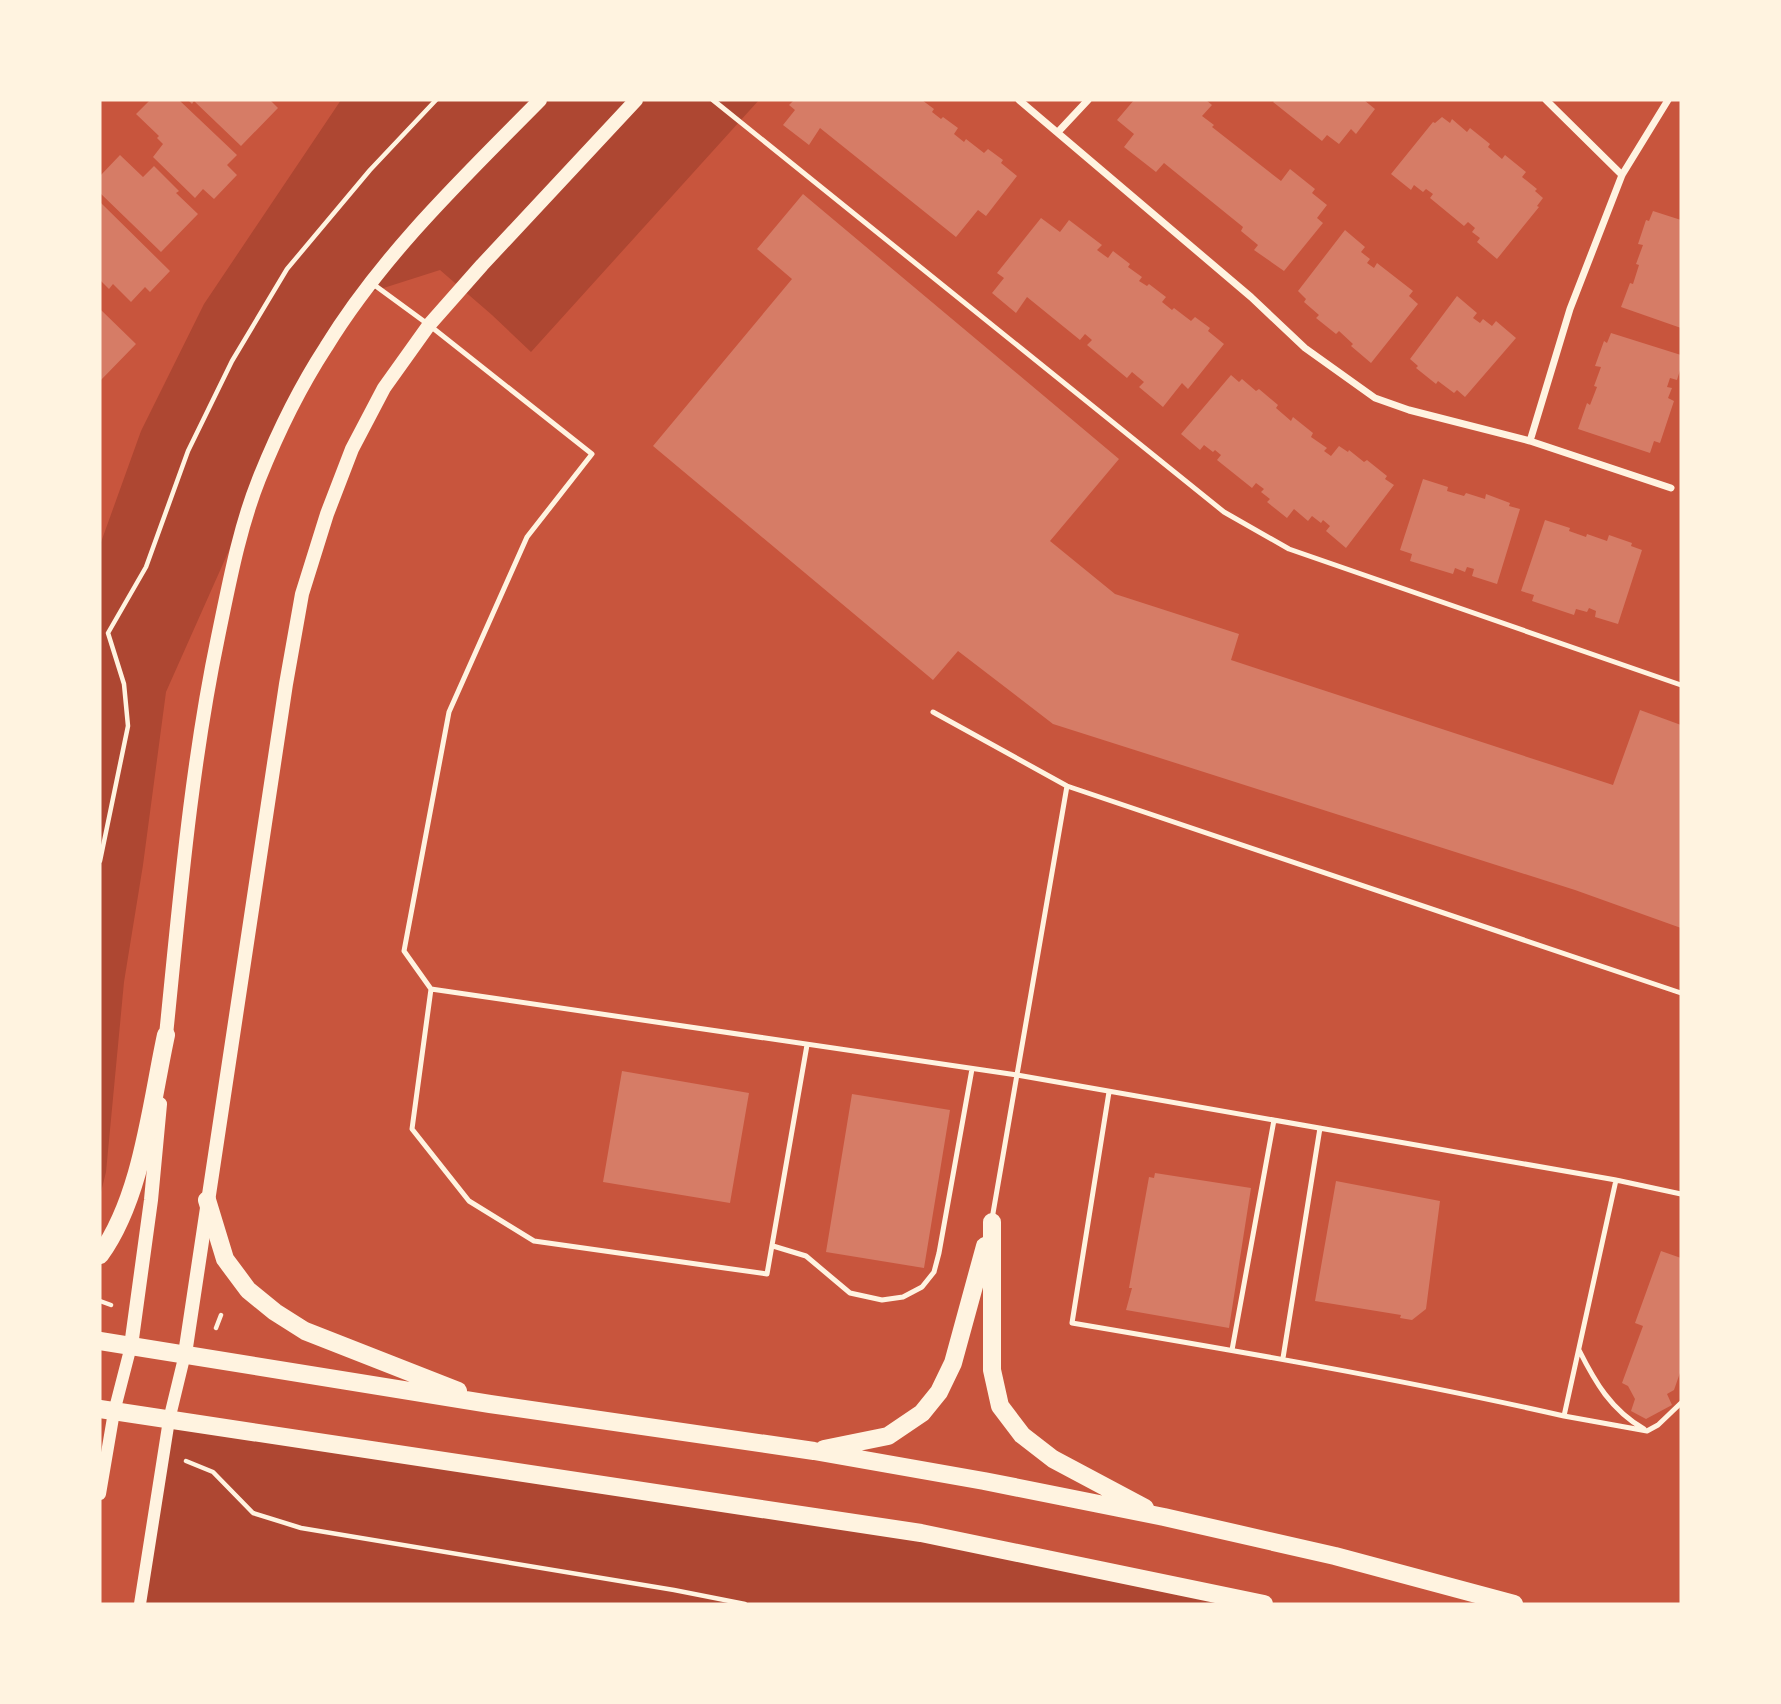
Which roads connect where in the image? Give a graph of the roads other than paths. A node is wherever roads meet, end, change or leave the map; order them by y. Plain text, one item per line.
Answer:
1 (540, 100) edge
2 (636, 100) edge
3 (713, 100) edge
4 (1019, 100) edge
5 (1088, 100) edge
6 (1546, 100) edge
7 (1668, 100) edge
8 (1058, 132) junction
9 (1622, 175) junction
10 (370, 282) junction
11 (429, 325) junction
12 (1530, 441) junction
13 (1671, 488) dead end
14 (1681, 685) edge
15 (933, 712) dead end
16 (1067, 786) junction
17 (431, 989) junction
18 (1681, 993) edge
19 (166, 1035) junction
20 (807, 1045) junction
21 (972, 1069) junction
22 (1017, 1075) junction
23 (1109, 1092) junction
24 (1274, 1120) junction
25 (1320, 1128) junction
26 (1616, 1180) junction
27 (1681, 1194) edge
28 (207, 1200) junction
29 (992, 1222) junction
30 (773, 1245) junction
31 (100, 1255) edge
32 (100, 1340) edge
33 (131, 1346) junction
34 (1233, 1350) junction
35 (1578, 1350) junction
36 (184, 1354) junction
37 (1283, 1358) junction
38 (1681, 1403) edge
39 (490, 1404) junction
40 (107, 1410) edge
41 (1564, 1416) junction
42 (169, 1420) junction
43 (1647, 1431) junction
44 (814, 1451) junction
45 (100, 1494) edge
46 (1164, 1517) junction
47 (140, 1604) edge
48 (1264, 1604) edge
49 (1514, 1604) edge

1 - 10 main road
2 - 11 main road
3 - 14 lane
4 - 8 street
5 - 8 street
6 - 9 street
7 - 9 street
8 - 12 street
9 - 12 street
10 - 11 lane
10 - 19 main road
11 - 17 lane
11 - 28 main road
12 - 13 street
15 - 16 lane
16 - 18 lane
16 - 22 lane
17 - 20 lane
17 - 30 lane
19 - 31 main road
19 - 33 main road
20 - 21 lane
20 - 30 lane
21 - 22 lane
21 - 30 lane
22 - 23 lane
22 - 29 lane
23 - 24 lane
23 - 34 lane
24 - 25 lane
24 - 34 lane
25 - 26 lane
25 - 37 lane
26 - 27 lane
26 - 35 lane
28 - 36 main road
28 - 39 main road
29 - 44 main road
29 - 46 main road
32 - 33 main road
33 - 36 main road
33 - 40 street
34 - 37 lane
35 - 41 lane
35 - 43 lane
36 - 39 main road
36 - 42 street
37 - 41 lane
38 - 43 lane
39 - 44 main road
40 - 42 main road
40 - 45 street
41 - 43 lane
42 - 47 street
42 - 48 main road
44 - 46 main road
46 - 49 main road

